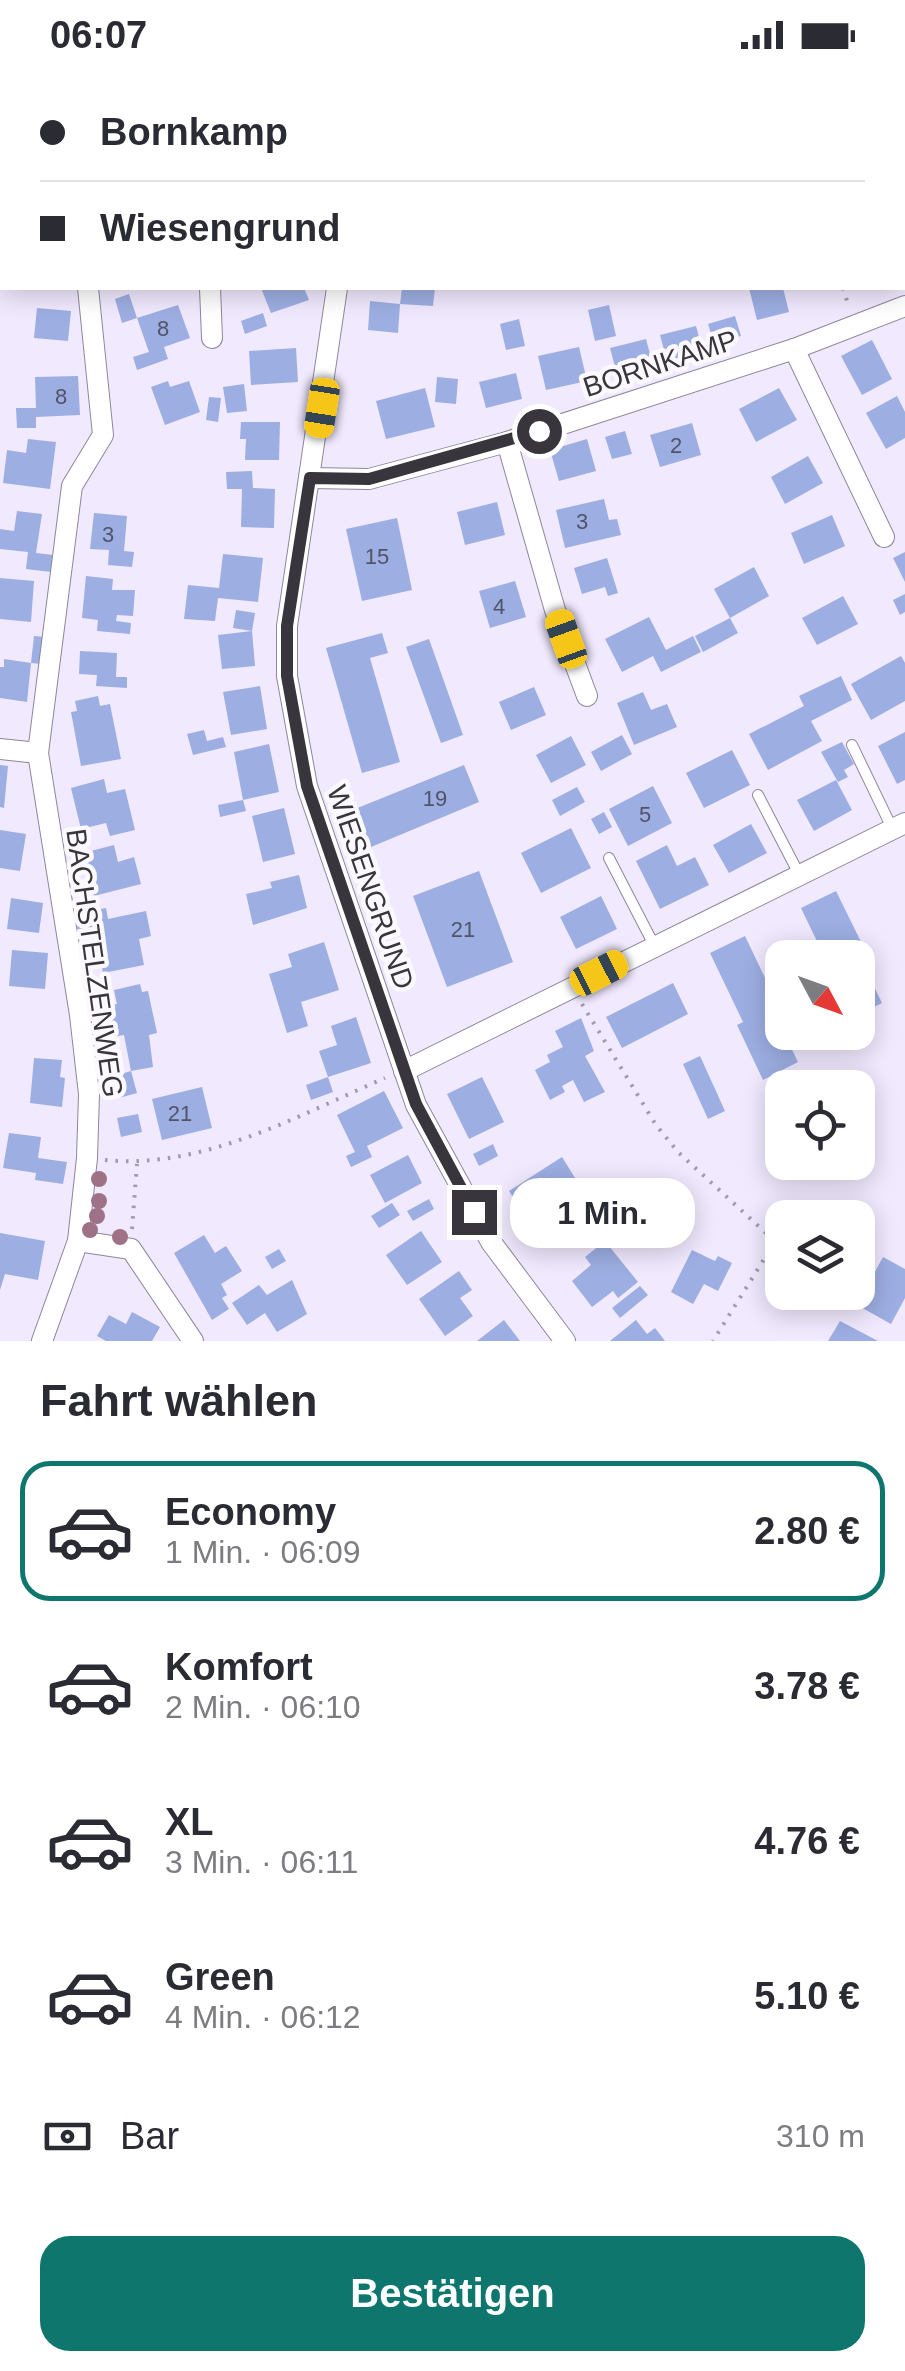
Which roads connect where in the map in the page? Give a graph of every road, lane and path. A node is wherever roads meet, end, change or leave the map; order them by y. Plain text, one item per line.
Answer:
1 (88, 290) edge
2 (210, 290) edge
3 (338, 290) edge
4 (905, 306) edge
5 (212, 338) dead end
6 (794, 348) junction
7 (507, 442) junction
8 (310, 478) junction
9 (884, 536) dead end
10 (587, 696) dead end
11 (852, 744) dead end
12 (0, 748) edge
13 (38, 753) junction
14 (758, 795) dead end
15 (899, 826) edge
16 (610, 858) dead end
17 (798, 874) junction
18 (654, 946) junction
19 (572, 987) junction
20 (404, 1071) junction
21 (87, 1158) junction
22 (136, 1164) junction
23 (78, 1241) junction
24 (131, 1249) junction
25 (42, 1341) edge
26 (193, 1341) edge
27 (564, 1341) edge
28 (713, 1341) edge

1 - 13 street, BACHSTELZENWEG
2 - 5 street
3 - 8 street, WIESENGRUND
4 - 6 street, BORNKAMP
6 - 7 street, BORNKAMP
6 - 9 street
7 - 8 street, BORNKAMP
7 - 10 street
8 - 20 street, WIESENGRUND
11 - 15 lane
12 - 13 street
13 - 21 street, BACHSTELZENWEG
14 - 17 lane
15 - 17 street
16 - 18 lane
17 - 18 street
18 - 19 street
19 - 20 street
19 - 28 path
20 - 22 path
20 - 27 street, WIESENGRUND
21 - 22 path
21 - 23 street, BACHSTELZENWEG
22 - 24 path
23 - 24 street
23 - 25 street, BACHSTELZENWEG
24 - 26 street

